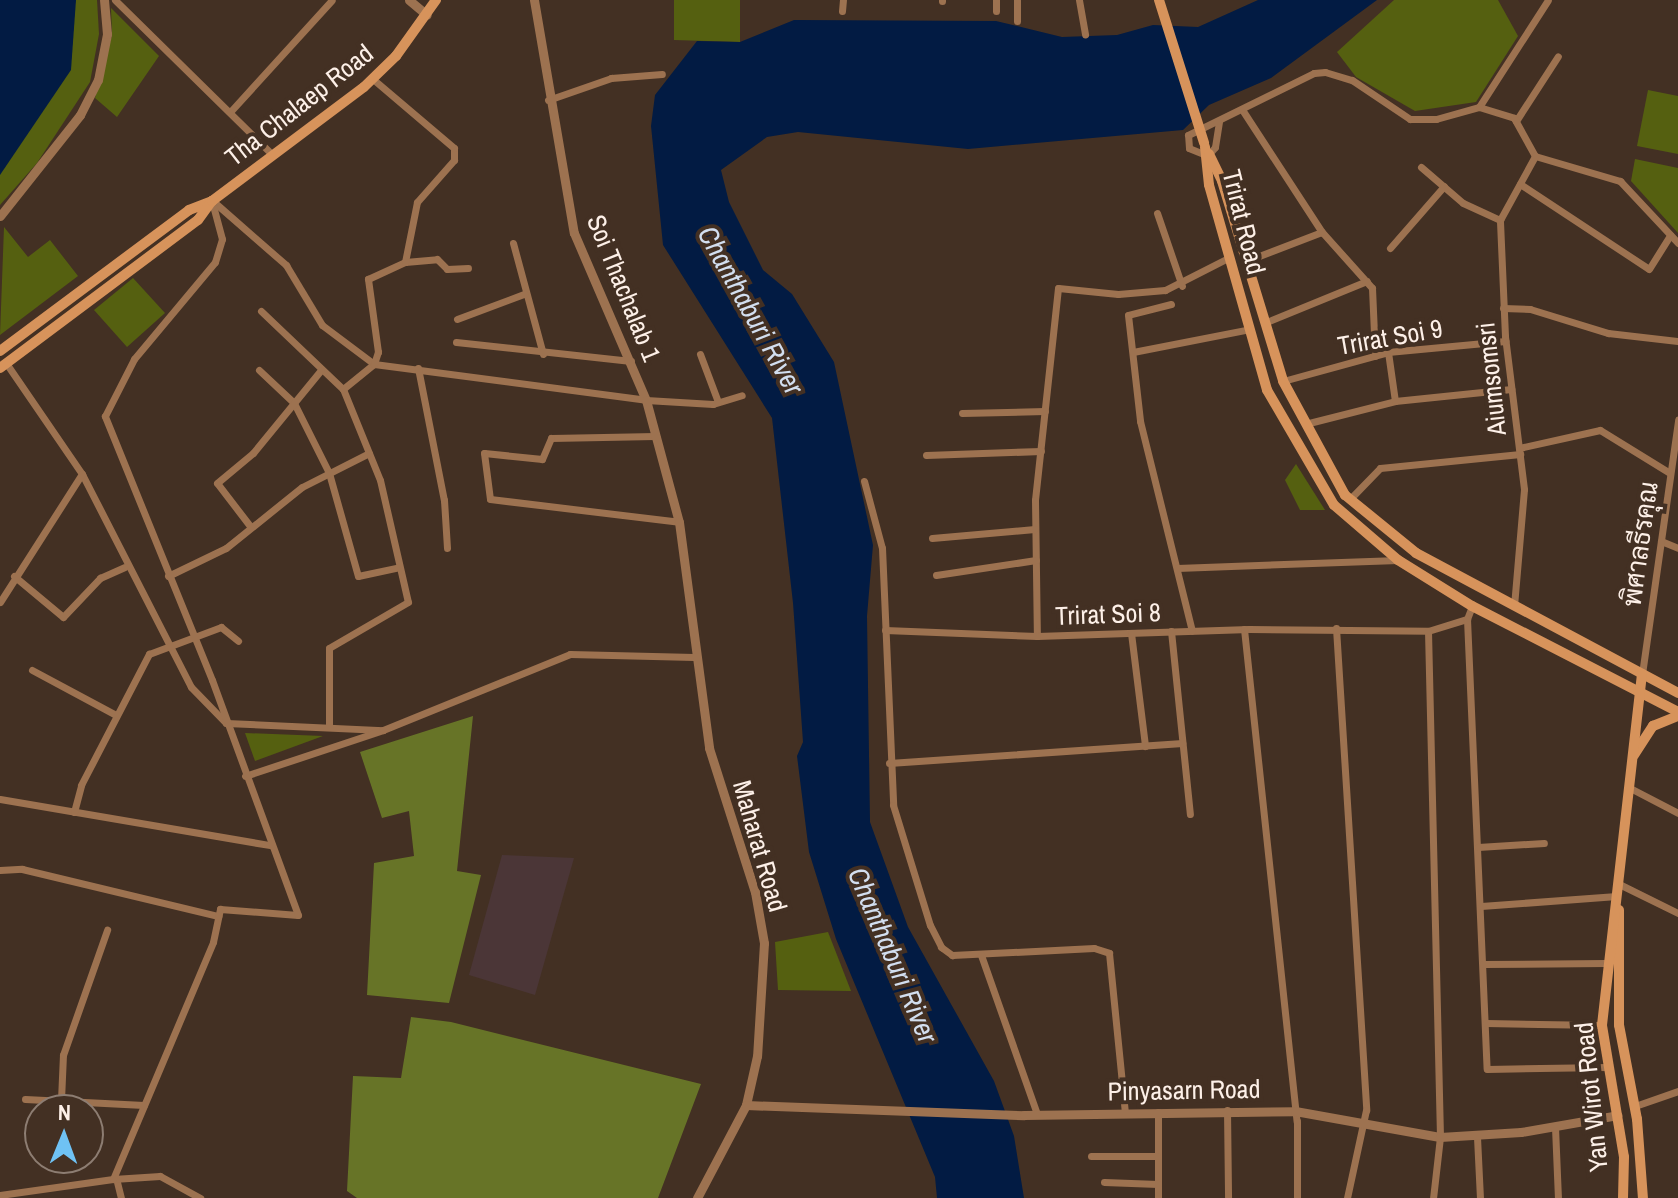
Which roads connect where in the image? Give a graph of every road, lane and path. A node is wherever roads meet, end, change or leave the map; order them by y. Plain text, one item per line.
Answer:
1 (104, 0) edge
2 (115, 0) edge
3 (332, 0) edge
4 (409, 0) edge
5 (436, 0) edge
6 (534, 0) edge
7 (843, 0) edge
8 (996, 0) edge
9 (1017, 0) edge
10 (1079, 0) edge
11 (1159, 0) edge
12 (1548, 0) edge
13 (842, 11) dead end
14 (996, 11) dead end
15 (427, 15) junction
16 (1017, 21) dead end
17 (1085, 34) dead end
18 (1558, 56) dead end
19 (662, 74) dead end
20 (373, 79) junction
21 (548, 100) junction
22 (1479, 107) junction
23 (1243, 111) junction
24 (230, 112) junction
25 (1219, 121) junction
26 (1516, 121) junction
27 (1206, 150) junction
28 (273, 155) junction
29 (1535, 156) junction
30 (1421, 167) dead end
31 (1520, 184) junction
32 (1444, 186) junction
33 (212, 201) junction
34 (1157, 213) dead end
35 (0, 216) edge
36 (1500, 220) junction
37 (1322, 232) junction
38 (1670, 235) junction
39 (513, 243) dead end
40 (1678, 243) edge
41 (1390, 248) dead end
42 (1230, 257) junction
43 (1246, 261) junction
44 (405, 262) junction
45 (468, 268) dead end
46 (1367, 281) junction
47 (1182, 286) junction
48 (524, 294) junction
49 (1171, 304) dead end
50 (1503, 308) junction
51 (261, 311) dead end
52 (457, 319) dead end
53 (1264, 323) junction
54 (1250, 329) junction
55 (1505, 341) junction
56 (1678, 341) edge
57 (456, 342) dead end
58 (0, 351) edge
59 (1133, 352) junction
60 (1388, 352) junction
61 (543, 354) junction
62 (700, 354) dead end
63 (1375, 356) junction
64 (631, 361) junction
65 (374, 364) junction
66 (3, 365) edge
67 (418, 368) junction
68 (259, 370) dead end
69 (321, 370) junction
70 (1283, 381) junction
71 (343, 389) junction
72 (1511, 389) junction
73 (742, 395) dead end
74 (646, 400) junction
75 (1395, 401) junction
76 (718, 402) junction
77 (294, 403) junction
78 (1045, 411) junction
79 (962, 413) dead end
80 (1678, 420) edge
81 (1303, 425) junction
82 (655, 436) junction
83 (1041, 451) junction
84 (1520, 451) junction
85 (369, 453) junction
86 (926, 455) dead end
87 (329, 473) junction
88 (1670, 473) junction
89 (82, 474) junction
90 (864, 481) dead end
91 (1350, 499) junction
92 (679, 522) junction
93 (250, 526) junction
94 (1035, 529) junction
95 (932, 538) dead end
96 (1661, 541) junction
97 (684, 543) joint
98 (447, 548) dead end
99 (1678, 548) edge
100 (1036, 560) junction
101 (1398, 560) junction
102 (125, 567) junction
103 (396, 568) junction
104 (1177, 568) junction
105 (936, 575) dead end
106 (14, 576) junction
107 (168, 576) junction
108 (0, 602) edge
109 (1472, 606) junction
110 (1514, 606) junction
111 (63, 617) junction
112 (1467, 619) junction
113 (72, 625) dead end
114 (1336, 628) junction
115 (1244, 629) junction
116 (885, 630) junction
117 (1171, 631) junction
118 (1192, 631) junction
119 (1428, 631) junction
120 (1131, 633) junction
121 (1037, 636) junction
122 (194, 638) junction
123 (238, 641) dead end
124 (166, 645) junction
125 (694, 657) junction
126 (32, 670) dead end
127 (1642, 674) junction
128 (1639, 692) junction
129 (1678, 693) edge
130 (1678, 714) edge
131 (116, 715) junction
132 (226, 723) junction
133 (329, 727) junction
134 (383, 730) junction
135 (1182, 743) junction
136 (1145, 746) junction
137 (1633, 756) junction
138 (889, 763) junction
139 (245, 776) junction
140 (1630, 788) junction
141 (0, 799) edge
142 (74, 812) junction
143 (1678, 813) edge
144 (1190, 814) dead end
145 (1544, 843) dead end
146 (270, 845) junction
147 (1478, 847) junction
148 (0, 870) edge
149 (1619, 884) junction
150 (1617, 896) junction
151 (1481, 906) junction
152 (1678, 913) edge
153 (218, 916) junction
154 (107, 930) dead end
155 (981, 955) junction
156 (1606, 963) junction
157 (1483, 964) junction
158 (1486, 1023) junction
159 (1602, 1025) junction
160 (1607, 1067) junction
161 (1678, 1091) edge
162 (61, 1094) edge
163 (104, 1103) edge
164 (144, 1105) junction
165 (746, 1105) junction
166 (1635, 1106) junction
167 (1227, 1110) junction
168 (1295, 1111) junction
169 (1125, 1112) junction
170 (1158, 1112) junction
171 (1037, 1114) junction
172 (1618, 1115) junction
173 (1361, 1123) junction
174 (1555, 1127) junction
175 (1440, 1137) junction
176 (1477, 1137) junction
177 (1091, 1156) dead end
178 (1157, 1156) junction
179 (114, 1178) junction
180 (1104, 1182) dead end
181 (1158, 1184) junction
182 (57, 1186) junction
183 (0, 1195) edge
184 (1644, 1197) edge
185 (52, 1198) edge
186 (121, 1198) edge
187 (200, 1198) edge
188 (697, 1198) edge
189 (1158, 1198) edge
190 (1228, 1198) edge
191 (1297, 1198) edge
192 (1347, 1198) edge
193 (1433, 1198) edge
194 (1480, 1198) edge
195 (1558, 1198) edge
196 (1623, 1198) edge

1 - 35 street
2 - 24 street
3 - 24 street
4 - 15 street
5 - 15 main road, Tha Chalaep Road
6 - 21 street, Soi Thachalab 1
7 - 13 street
8 - 14 street
9 - 16 street
10 - 17 street
11 - 27 main road, Trirat Road, bridge
12 - 22 street
15 - 20 main road, Tha Chalaep Road
18 - 26 street
19 - 21 street
20 - 28 main road, Tha Chalaep Road
20 - 44 street
21 - 64 street, Soi Thachalab 1
22 - 23 street
22 - 26 street
23 - 25 street
23 - 37 street
24 - 28 street
25 - 27 street
25 - 27 street
26 - 29 street
27 - 42 main road, Trirat Road
27 - 43 main road, Trirat Road
28 - 33 main road, Tha Chalaep Road
29 - 31 street
29 - 38 street
30 - 32 street
31 - 36 street
31 - 38 street
32 - 36 street
32 - 41 street
33 - 58 main road, Tha Chalaep Road
33 - 65 street
33 - 66 main road, Tha Chalaep Road
33 - 107 street
34 - 47 street
36 - 50 street, Aiumsomsri
37 - 43 street
37 - 46 street
38 - 40 street
39 - 48 street
42 - 47 street
42 - 54 main road, Trirat Road
43 - 53 main road, Trirat Road
44 - 45 street
44 - 65 street
46 - 53 street
46 - 63 street
47 - 78 street, Trirat Soi 8
48 - 52 street
48 - 61 street
49 - 59 street
50 - 55 street, Aiumsomsri
50 - 56 street
51 - 69 street
53 - 70 main road, Trirat Road
54 - 59 street
54 - 101 main road, Trirat Road
55 - 60 street, Trirat Soi 9
55 - 72 street, Aiumsomsri
57 - 61 street
59 - 104 street
60 - 63 street, Trirat Soi 9
60 - 75 street
61 - 64 street
62 - 76 street
63 - 70 street, Trirat Soi 9
64 - 74 street, Soi Thachalab 1
65 - 67 street
65 - 71 street
66 - 89 street
67 - 74 street
67 - 98 street
68 - 77 street
69 - 71 street
69 - 77 street
70 - 81 main road, Trirat Road
71 - 85 street
72 - 75 street
72 - 84 street, Aiumsomsri
73 - 76 street
74 - 76 street
74 - 82 street, Soi Thachalab 1
75 - 81 street
77 - 87 street
77 - 93 street
78 - 79 street
78 - 83 street, Trirat Soi 8
80 - 88 street, พิศาลธีรคุณ
81 - 91 main road, Trirat Road
82 - 92 street, Soi Thachalab 1
82 - 92 street
83 - 86 street
83 - 94 street, Trirat Soi 8
84 - 88 street
84 - 91 street
84 - 110 street, Aiumsomsri
85 - 87 street
85 - 103 street
87 - 93 street
87 - 103 street
88 - 96 street, พิศาลธีรคุณ
89 - 102 street
89 - 106 street
90 - 116 street
91 - 110 main road, Trirat Road
92 - 97 street, Soi Thachalab 1
93 - 107 street
94 - 95 street
94 - 100 street, Trirat Soi 8
96 - 99 street
96 - 127 street, พิศาลธีรคุณ
97 - 125 street, Maharat Road
100 - 105 street
100 - 121 street, Trirat Soi 8
101 - 104 street
101 - 109 main road, Trirat Road
102 - 111 street
102 - 124 street
103 - 133 street
104 - 118 street
106 - 108 street
106 - 111 street
107 - 122 street
109 - 112 street
109 - 128 main road, Trirat Road
110 - 127 main road, Trirat Road
111 - 113 street
112 - 119 street, Trirat Soi 8
112 - 147 street
114 - 115 street, Trirat Soi 8
114 - 119 street, Trirat Soi 8
114 - 173 street
115 - 118 street, Trirat Soi 8
115 - 168 street
116 - 121 street
116 - 138 street
117 - 118 street, Trirat Soi 8
117 - 120 street, Trirat Soi 8
117 - 135 street
119 - 175 street
120 - 121 street, Trirat Soi 8
120 - 136 street
122 - 123 street
122 - 124 street
122 - 132 street
124 - 131 street
124 - 132 street
125 - 134 street
125 - 165 street, Maharat Road
126 - 131 street
127 - 128 main road, Yan Wirot Road
127 - 129 main road, Trirat Road
128 - 130 main road, Trirat Road
128 - 137 main road, Yan Wirot Road
130 - 137 main road
131 - 142 street
132 - 133 street
132 - 139 street
133 - 134 street
134 - 139 street
135 - 136 street
135 - 144 street
136 - 138 street
137 - 140 main road, Yan Wirot Road
138 - 155 street
139 - 146 street
140 - 143 street
140 - 149 main road, Yan Wirot Road
141 - 142 street
142 - 146 street
145 - 147 street
146 - 153 street
147 - 151 street
148 - 153 street
149 - 150 main road, Yan Wirot Road
149 - 152 street
150 - 151 street
150 - 156 main road, Yan Wirot Road
150 - 166 main road, Yan Wirot Road
151 - 157 street
153 - 164 street
154 - 162 street
155 - 169 street
155 - 171 street
156 - 157 street
156 - 159 main road, Yan Wirot Road
157 - 158 street
158 - 159 street
158 - 160 street
159 - 160 main road, Yan Wirot Road
160 - 172 main road, Yan Wirot Road
161 - 166 street
163 - 164 street
164 - 179 street
165 - 171 street, Pinyasarn Road
165 - 188 street, Maharat Road
166 - 172 main road
166 - 184 main road, Yan Wirot Road
167 - 168 street, Pinyasarn Road
167 - 170 street, Pinyasarn Road
167 - 190 street
168 - 173 street, Pinyasarn Road
168 - 191 street
169 - 170 street, Pinyasarn Road
169 - 171 street, Pinyasarn Road
170 - 178 street
172 - 174 street, Pinyasarn Road
172 - 196 main road, Yan Wirot Road
173 - 175 street, Pinyasarn Road
173 - 192 street
174 - 176 street, Pinyasarn Road
174 - 195 street
175 - 176 street, Pinyasarn Road
175 - 193 street
176 - 194 street
177 - 178 street
178 - 181 street
179 - 182 street
179 - 186 street
179 - 187 street
180 - 181 street
181 - 189 street
182 - 183 street
182 - 185 street

